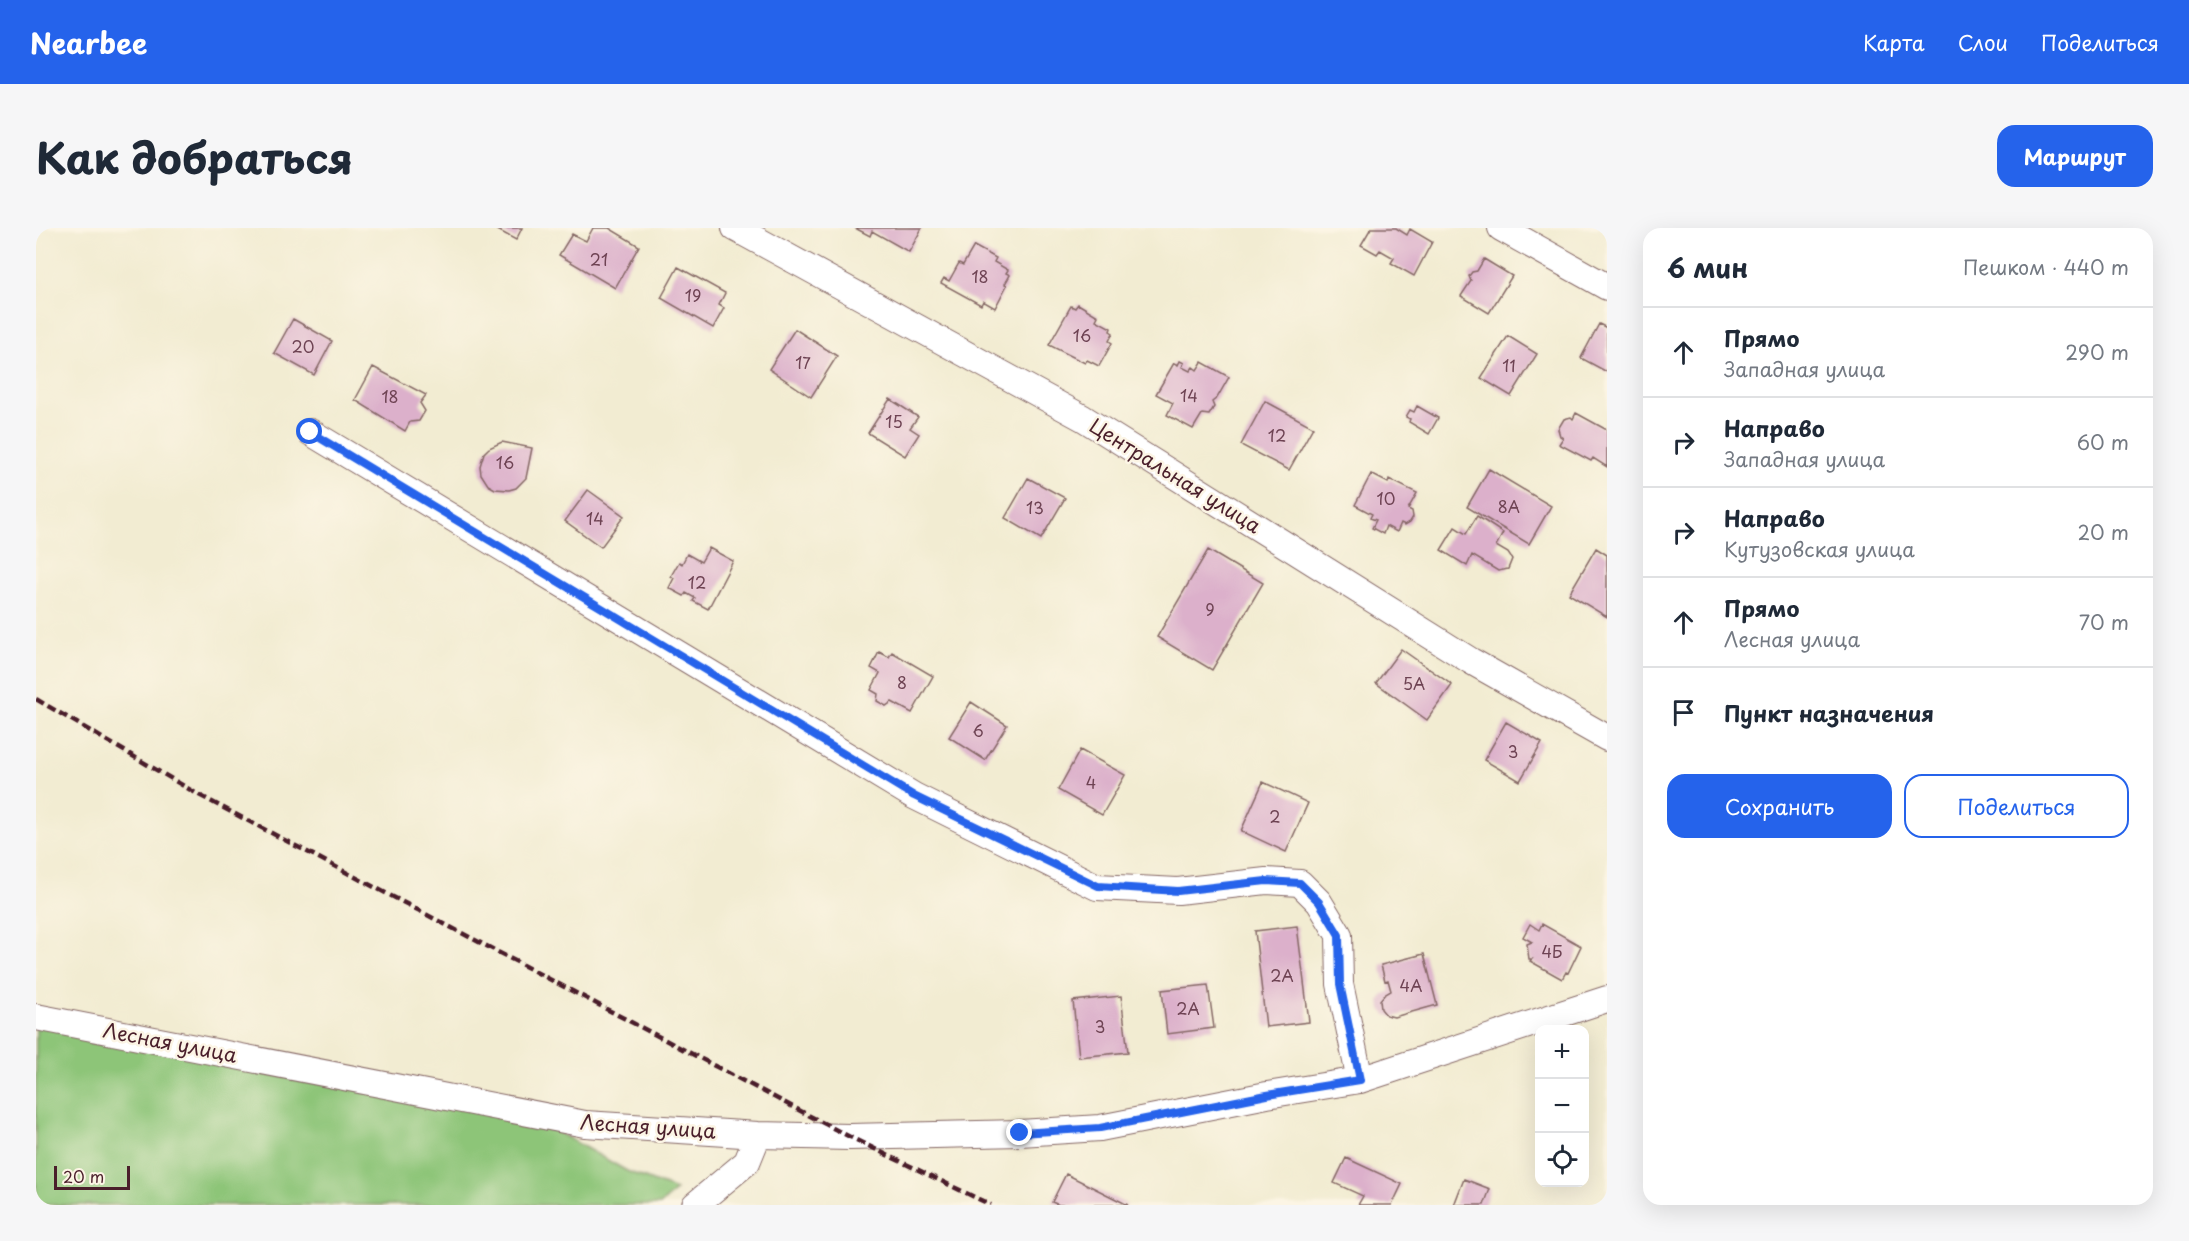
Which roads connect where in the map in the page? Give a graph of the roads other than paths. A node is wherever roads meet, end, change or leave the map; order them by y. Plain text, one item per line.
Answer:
1 (735, 228) edge
2 (1501, 228) edge
3 (1607, 287) edge
4 (310, 432) dead end
5 (1607, 738) edge
6 (1607, 999) edge
7 (36, 1017) edge
8 (1360, 1080) junction
9 (758, 1135) junction
10 (695, 1205) edge

1 - 5 street, Центральная улица
2 - 3 street
4 - 8 street
6 - 8 street, Лесная улица
7 - 9 street, Лесная улица
8 - 9 street, Лесная улица
9 - 10 street

